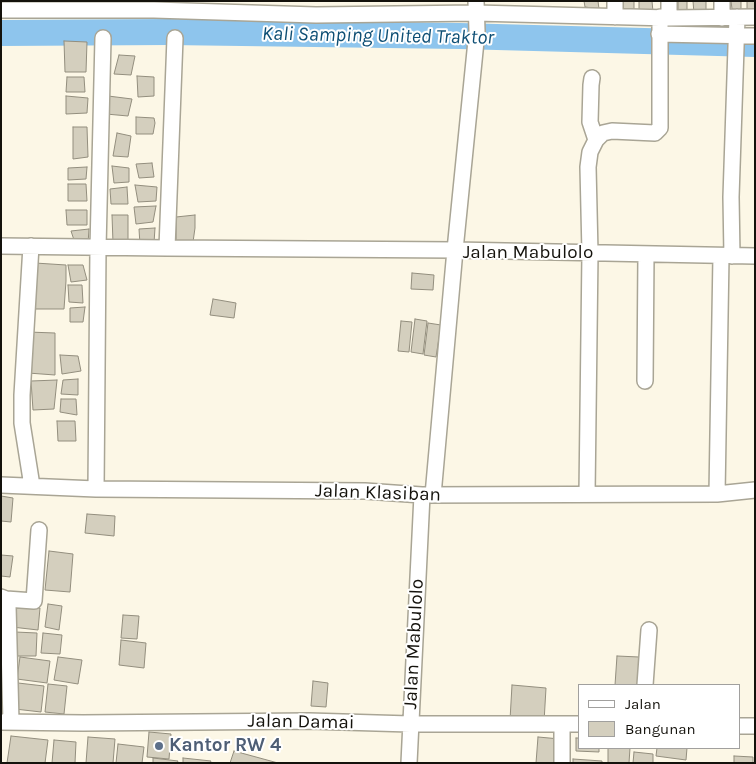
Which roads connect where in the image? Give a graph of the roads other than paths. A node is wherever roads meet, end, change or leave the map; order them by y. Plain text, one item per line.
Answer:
1 (669, 1) edge
2 (722, 1) edge
3 (42, 5) edge
4 (206, 6) edge
5 (262, 7) edge
6 (316, 8) edge
7 (373, 8) edge
8 (428, 8) edge
9 (615, 9) edge
10 (1, 10) edge
11 (477, 17) edge
12 (755, 17) edge
13 (662, 25) junction
14 (733, 25) junction
15 (755, 36) edge
16 (103, 38) dead end
17 (175, 38) dead end
18 (592, 78) dead end
19 (596, 140) junction
20 (1, 246) edge
21 (31, 246) junction
22 (98, 248) junction
23 (167, 248) junction
24 (455, 250) junction
25 (590, 253) junction
26 (646, 254) junction
27 (726, 256) junction
28 (755, 256) edge
29 (645, 381) dead end
30 (1, 485) edge
31 (32, 486) junction
32 (96, 489) junction
33 (755, 490) edge
34 (587, 494) junction
35 (717, 494) junction
36 (427, 495) junction
37 (38, 530) dead end
38 (4, 598) edge
39 (649, 630) dead end
40 (646, 684) edge
41 (6, 722) edge
42 (410, 724) junction
43 (562, 724) junction
44 (578, 724) edge
45 (741, 726) edge
46 (755, 726) edge
47 (409, 763) edge
48 (562, 763) edge

1 - 13 street
2 - 14 street
3 - 4 street
3 - 10 street
4 - 5 street
5 - 6 street
6 - 7 street
7 - 8 street
8 - 11 street
9 - 11 street
9 - 13 street
11 - 24 street
12 - 14 street
13 - 14 street
13 - 14 street
13 - 19 street
14 - 15 street
14 - 27 street
16 - 22 street
17 - 23 street
18 - 19 street
19 - 25 street
20 - 21 street
21 - 22 street
21 - 31 street
22 - 23 street
22 - 32 street
23 - 24 street
24 - 25 street, Jalan Mabulolo
24 - 36 street, Jalan Mabulolo
25 - 26 street, Jalan Mabulolo
25 - 34 street
26 - 27 street, Jalan Mabulolo
26 - 29 street
27 - 28 street, Jalan Mabulolo
27 - 35 street
30 - 31 street, Jalan Klasiban
31 - 32 street, Jalan Klasiban
32 - 36 street, Jalan Klasiban
33 - 35 street, Jalan Klasiban
34 - 35 street, Jalan Klasiban
34 - 36 street, Jalan Klasiban
36 - 42 street, Jalan Mabulolo
37 - 38 street
38 - 41 street
39 - 40 street
41 - 42 street, Jalan Damai
42 - 43 street, Jalan Damai
42 - 47 street, Jalan Mabulolo
43 - 44 street, Jalan Damai
43 - 48 street
45 - 46 street

